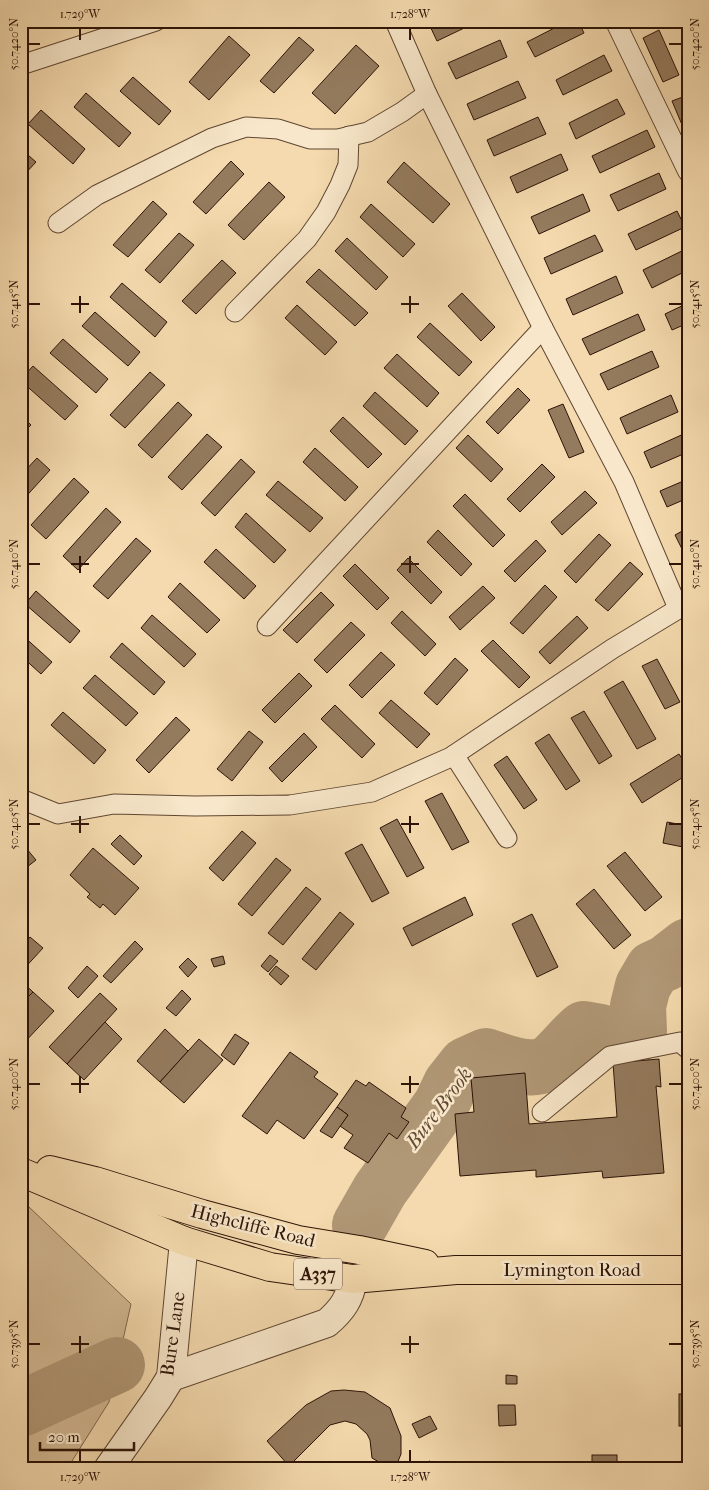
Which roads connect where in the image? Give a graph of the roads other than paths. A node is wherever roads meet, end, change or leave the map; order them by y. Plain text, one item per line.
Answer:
1 (156, 21) edge
2 (395, 21) edge
3 (615, 21) edge
4 (21, 65) edge
5 (427, 94) junction
6 (349, 136) junction
7 (686, 165) edge
8 (58, 223) dead end
9 (234, 312) dead end
10 (543, 328) junction
11 (683, 605) edge
12 (267, 626) dead end
13 (454, 755) junction
14 (21, 799) edge
15 (507, 838) dead end
16 (685, 1042) edge
17 (542, 1112) dead end
18 (21, 1163) edge
19 (21, 1172) edge
20 (202, 1214) junction
21 (184, 1241) junction
22 (359, 1250) junction
23 (456, 1270) junction
24 (688, 1270) edge
25 (353, 1279) junction
26 (171, 1377) junction
27 (108, 1469) edge

1 - 4 lane
2 - 5 lane
3 - 7 lane
5 - 6 lane
5 - 10 lane
6 - 8 lane
6 - 9 lane
10 - 11 lane
10 - 12 lane
11 - 13 lane
13 - 14 lane
13 - 15 lane
16 - 17 lane
18 - 20 main road, Highcliffe Road / A337
19 - 21 main road, Highcliffe Road / A337
20 - 21 main road
20 - 22 main road, Highcliffe Road / A337
21 - 25 main road, Highcliffe Road / A337
21 - 26 street, Bure Lane
22 - 23 main road, Highcliffe Road / A337
22 - 25 main road
23 - 24 main road, Lymington Road / A337
23 - 25 main road, Highcliffe Road / A337
25 - 26 street
26 - 27 street, Bure Lane

